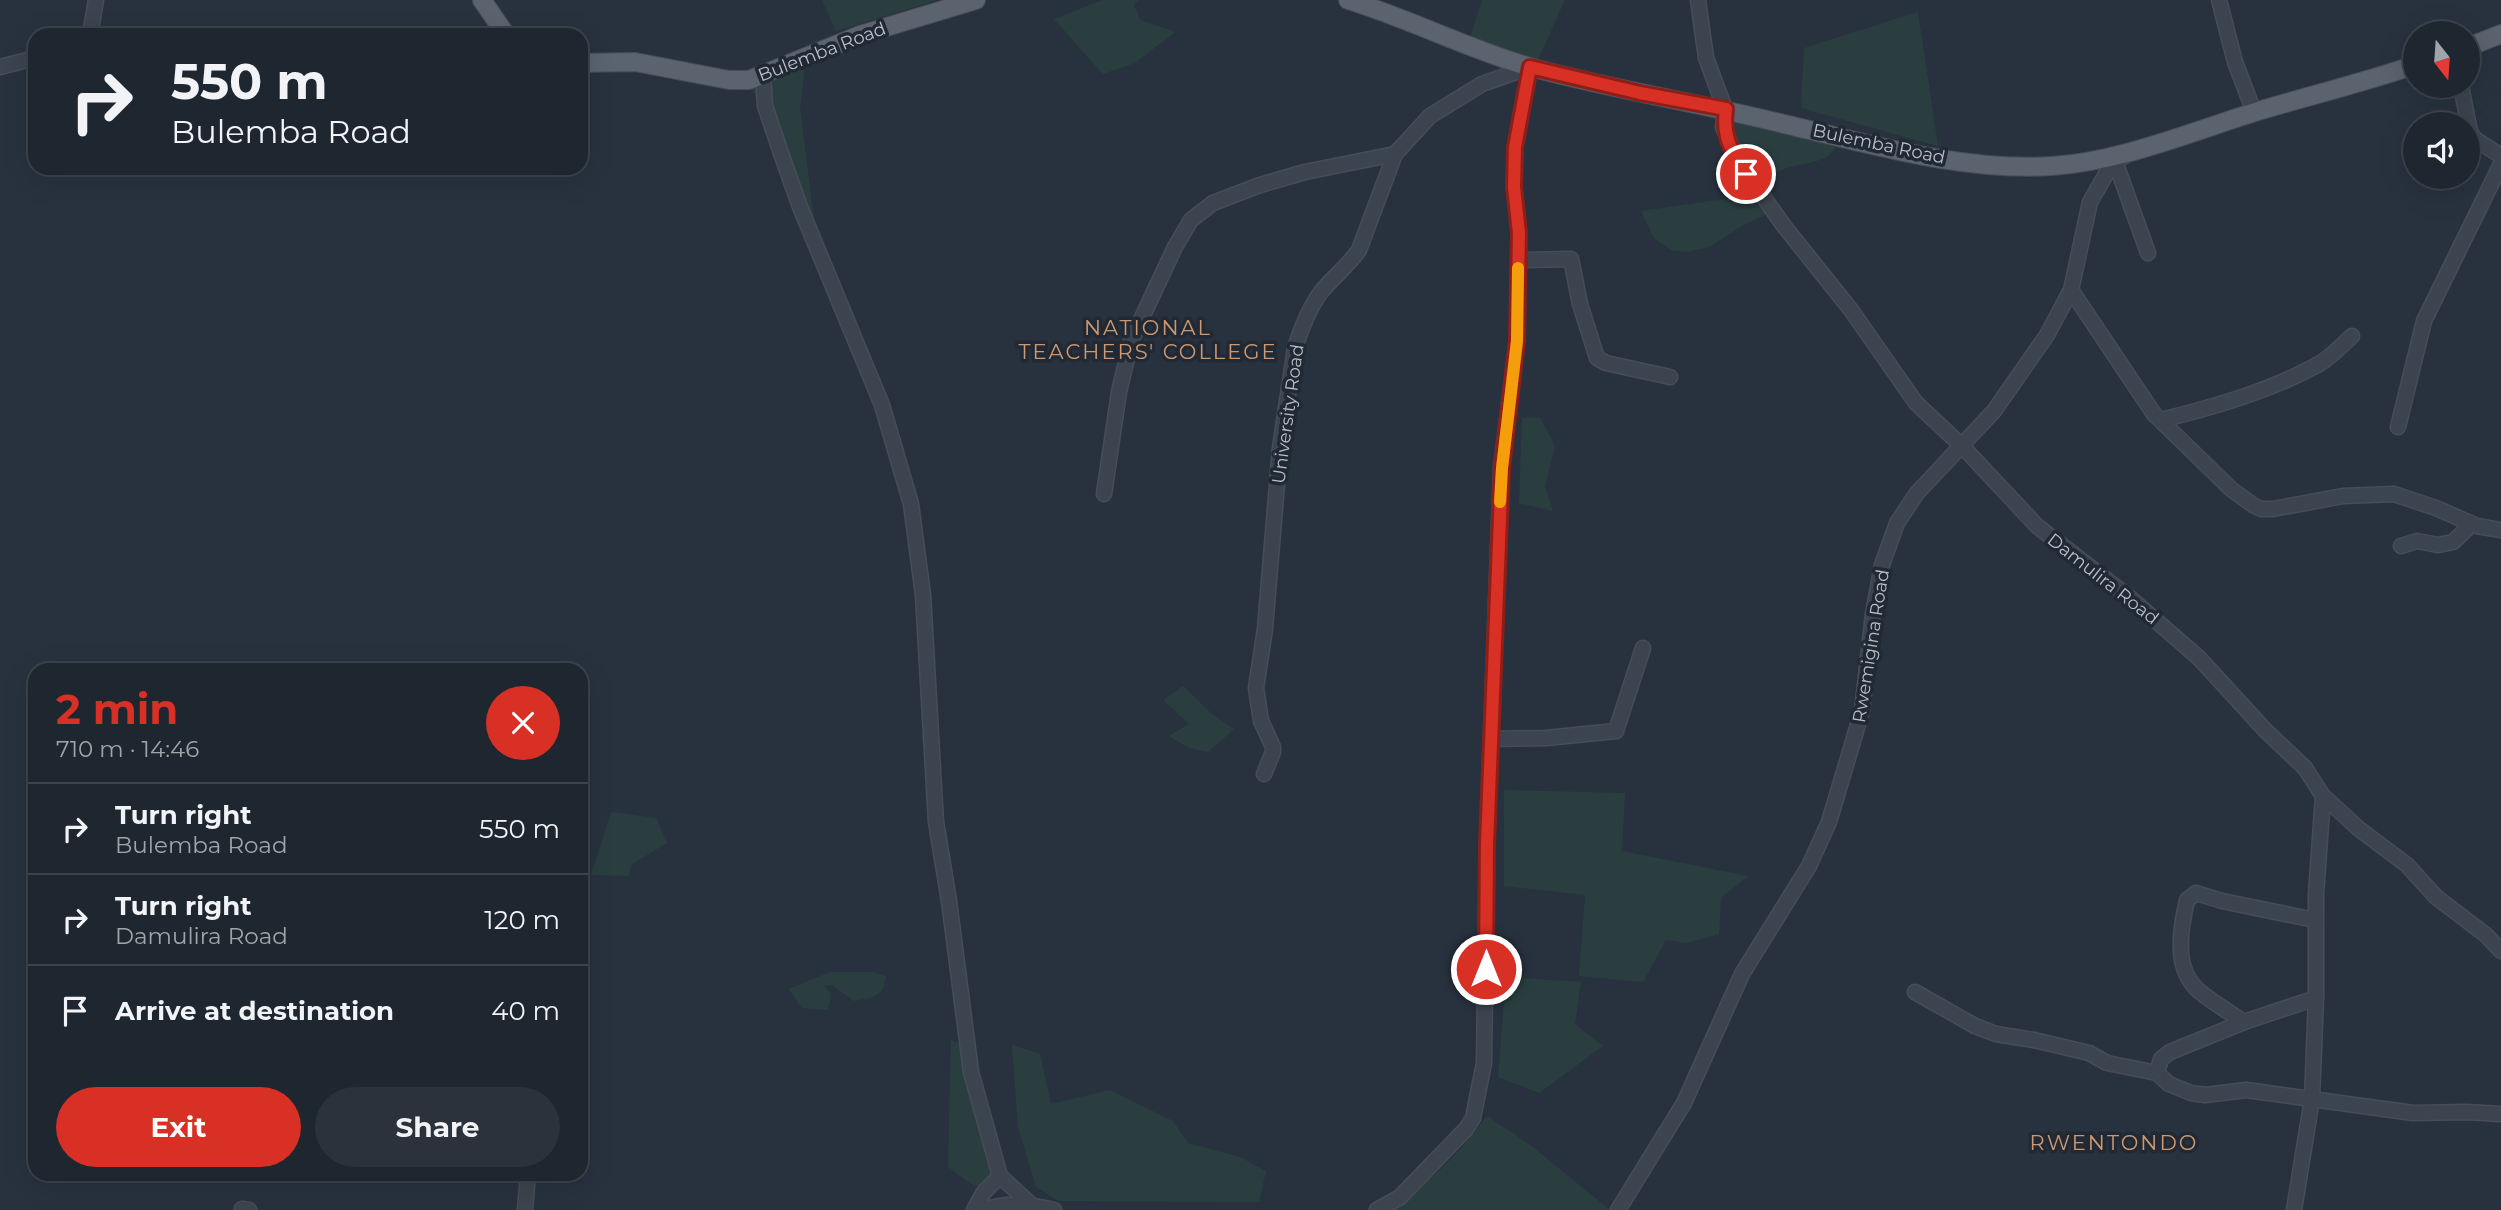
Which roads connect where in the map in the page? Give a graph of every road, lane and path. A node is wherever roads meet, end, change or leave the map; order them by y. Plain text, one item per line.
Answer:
1 (96, 0) edge
2 (482, 0) edge
3 (976, 0) edge
4 (1348, 0) edge
5 (1698, 0) edge
6 (2218, 0) edge
7 (91, 28) edge
8 (501, 28) edge
9 (2501, 33) edge
10 (2480, 42) edge
11 (28, 60) edge
12 (588, 62) edge
13 (0, 67) edge
14 (1530, 67) junction
15 (2403, 69) edge
16 (763, 75) junction
17 (2463, 98) edge
18 (1726, 109) junction
19 (2254, 112) junction
20 (2137, 149) junction
21 (1395, 154) junction
22 (2501, 156) edge
23 (2115, 161) junction
24 (2501, 163) edge
25 (2148, 253) dead end
26 (1519, 260) junction
27 (2071, 290) junction
28 (2352, 336) dead end
29 (1670, 377) dead end
30 (2161, 420) junction
31 (2398, 427) dead end
32 (1962, 447) junction
33 (1104, 494) dead end
34 (2472, 524) junction
35 (2501, 530) edge
36 (2401, 546) dead end
37 (1643, 648) dead end
38 (1492, 739) junction
39 (1264, 774) dead end
40 (2323, 796) junction
41 (2315, 920) junction
42 (2501, 951) edge
43 (1915, 992) dead end
44 (2316, 998) junction
45 (2244, 1022) junction
46 (2157, 1073) junction
47 (2312, 1099) junction
48 (2501, 1114) edge
49 (1000, 1176) junction
50 (527, 1181) edge
51 (1034, 1207) edge
52 (242, 1209) edge
53 (249, 1210) edge
54 (525, 1210) edge
55 (974, 1210) edge
56 (983, 1210) edge
57 (1054, 1210) edge
58 (1377, 1210) edge
59 (1618, 1210) edge
60 (2294, 1210) edge

1 - 7 street
2 - 8 main road
3 - 16 main road, Bulemba Road
4 - 14 main road, Bulemba Road
5 - 18 street, Damulira Road
6 - 19 street
9 - 10 main road
11 - 13 street
12 - 16 main road, Bulemba Road
14 - 18 main road, Bulemba Road
14 - 21 street, University Road
14 - 26 street
15 - 19 main road, Bulemba Road
16 - 49 street
17 - 22 street
18 - 20 main road, Bulemba Road
18 - 32 street, Damulira Road
19 - 20 main road, Bulemba Road
20 - 23 street
21 - 33 street
21 - 39 street, University Road
23 - 25 street
23 - 27 street, Rwemigina Road
24 - 31 street
26 - 29 street
26 - 38 street
27 - 30 street
27 - 32 street, Rwemigina Road
28 - 30 street
30 - 34 street
32 - 40 street, Damulira Road
32 - 59 street, Rwemigina Road
34 - 35 street
34 - 36 street
37 - 38 street
38 - 58 street
40 - 41 street
40 - 42 street, Damulira Road
41 - 44 street
41 - 45 street
43 - 46 street
44 - 45 street
44 - 47 street
45 - 46 street
46 - 47 street
47 - 48 street
47 - 60 street
49 - 51 street
49 - 55 street
50 - 54 street
51 - 56 street
51 - 57 street
52 - 53 street

